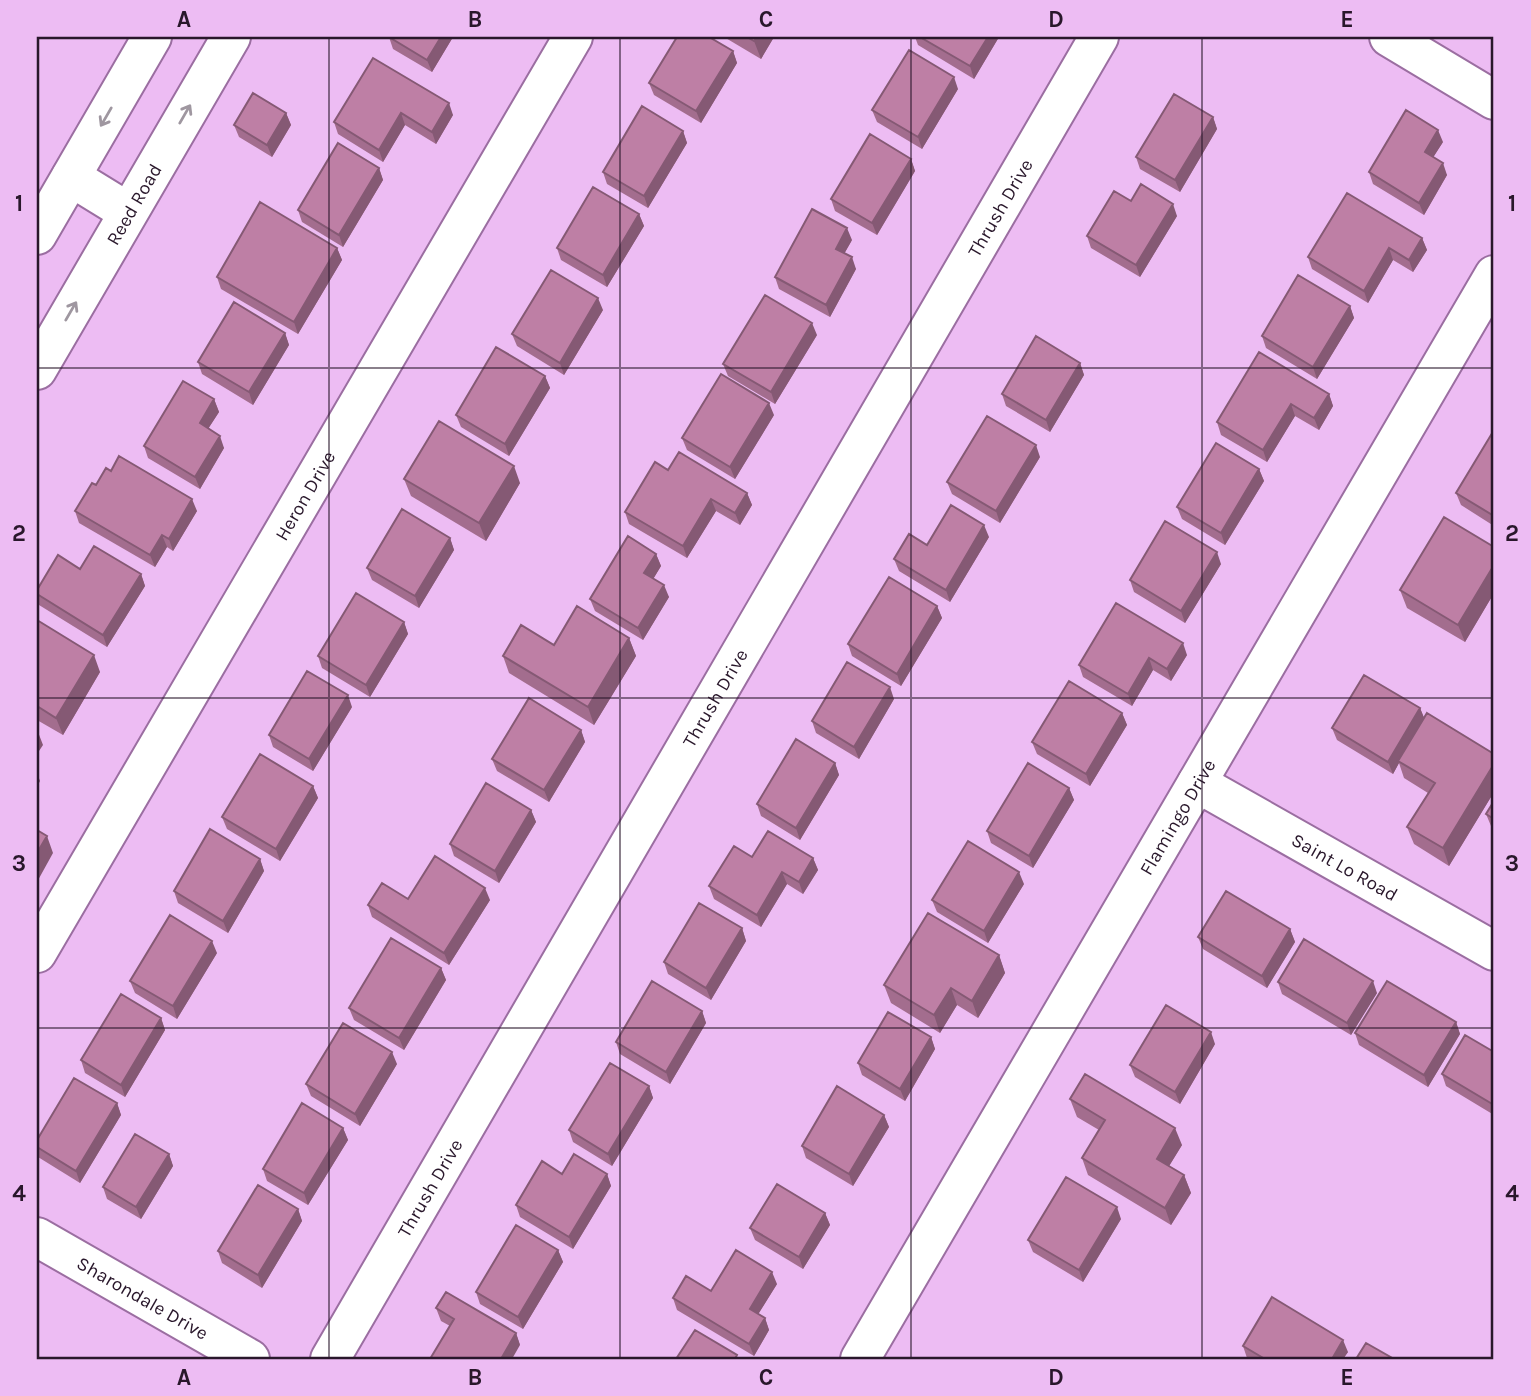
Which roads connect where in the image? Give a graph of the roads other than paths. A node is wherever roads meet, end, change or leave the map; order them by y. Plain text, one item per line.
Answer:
1 (152, 37) edge
2 (231, 37) edge
3 (573, 37) edge
4 (1099, 37) edge
5 (1389, 37) edge
6 (1494, 100) edge
7 (71, 177) junction
8 (128, 212) junction
9 (37, 235) edge
10 (1494, 275) edge
11 (37, 370) edge
12 (1197, 783) junction
13 (1494, 951) edge
14 (37, 953) edge
15 (37, 1237) edge
16 (250, 1359) edge
17 (330, 1359) edge
18 (860, 1359) edge

1 -> 7 street
8 -> 2 street, Reed Road
3 - 14 street, Heron Drive
4 - 17 street, Thrush Drive
5 - 6 street
7 - 8 street
7 - 9 street
11 -> 8 street, Reed Road
10 - 12 street, Flamingo Drive
12 - 13 street, Saint Lo Road
12 - 18 street, Flamingo Drive
15 - 16 street, Sharondale Drive

